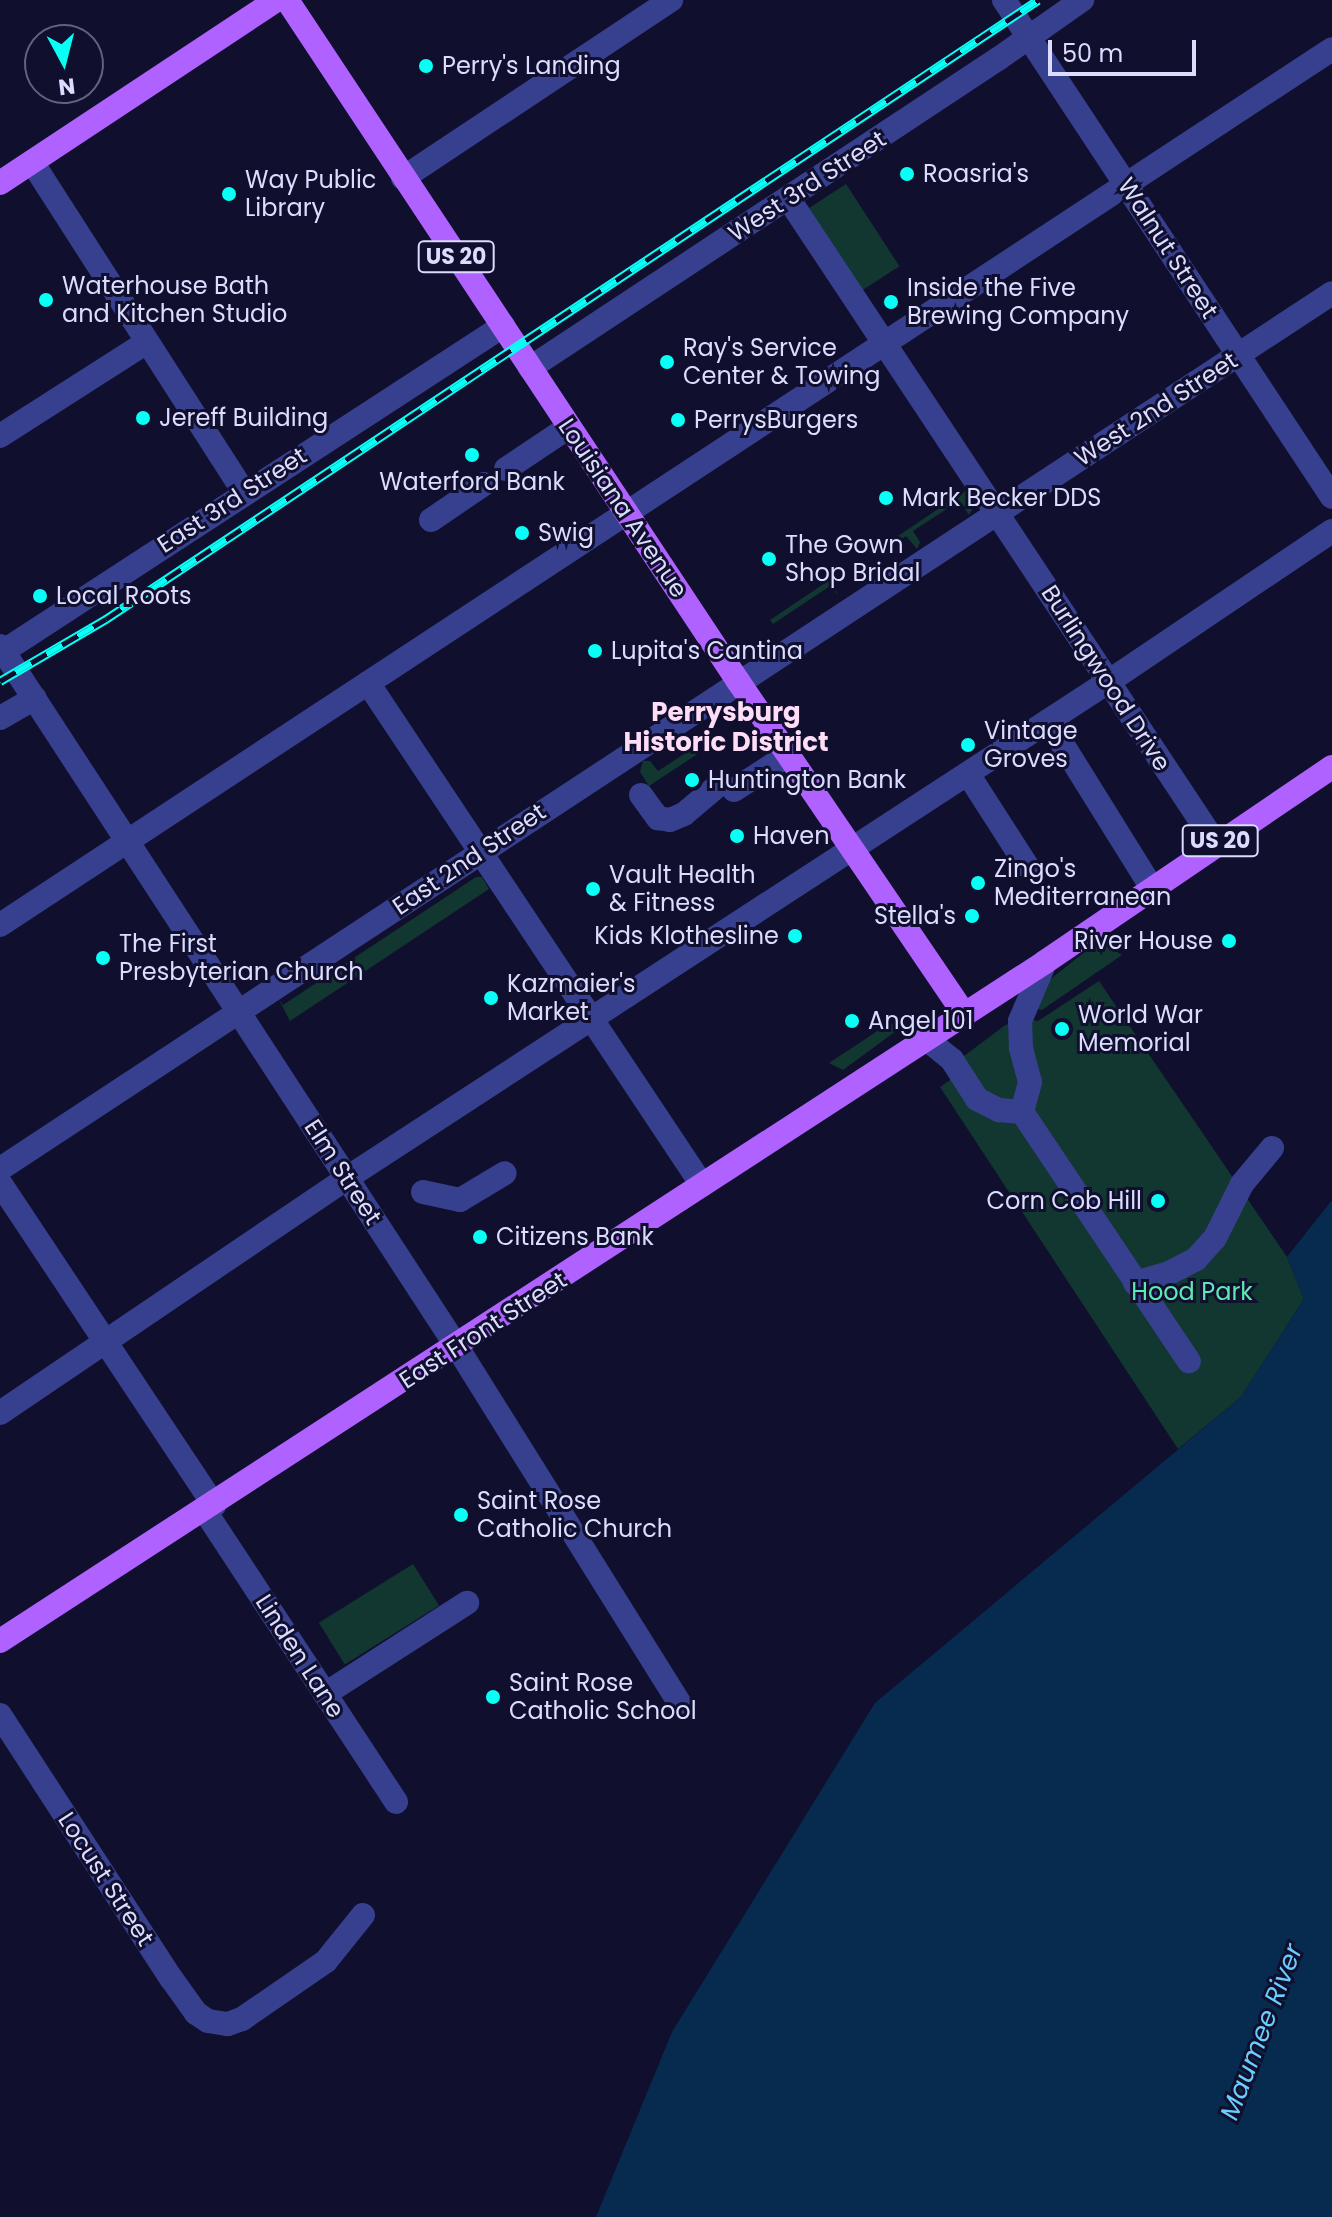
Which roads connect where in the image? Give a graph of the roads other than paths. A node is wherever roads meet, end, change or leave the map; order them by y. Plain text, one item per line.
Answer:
1 (277, 0) edge
2 (287, 0) edge
3 (671, 0) edge
4 (1004, 0) edge
5 (1082, 0) edge
6 (1029, 37) junction
7 (1332, 49) edge
8 (32, 162) junction
9 (403, 178) junction
10 (0, 183) edge
11 (1126, 185) junction
12 (788, 198) junction
13 (1332, 293) edge
14 (503, 326) junction
15 (147, 342) junction
16 (884, 345) junction
17 (1239, 355) junction
18 (530, 368) junction
19 (569, 427) junction
20 (0, 436) edge
21 (506, 469) dead end
22 (484, 484) dead end
23 (244, 492) junction
24 (1332, 497) edge
25 (626, 513) junction
26 (997, 513) junction
27 (431, 520) dead end
28 (1332, 531) edge
29 (2, 648) edge
30 (738, 681) junction
31 (1108, 682) junction
32 (368, 683) junction
33 (35, 698) junction
34 (0, 718) edge
35 (1048, 721) junction
36 (788, 755) junction
37 (1332, 767) edge
38 (968, 774) junction
39 (723, 793) junction
40 (641, 795) dead end
41 (668, 832) dead end
42 (127, 840) junction
43 (1216, 844) junction
44 (852, 850) junction
45 (482, 851) junction
46 (1027, 866) dead end
47 (1152, 888) junction
48 (0, 925) edge
49 (1045, 962) junction
50 (239, 1011) junction
51 (964, 1014) junction
52 (593, 1019) junction
53 (925, 1038) junction
54 (1022, 1112) junction
55 (1272, 1148) dead end
56 (0, 1169) edge
57 (505, 1173) dead end
58 (347, 1178) junction
59 (0, 1183) edge
60 (702, 1185) junction
61 (423, 1192) dead end
62 (1135, 1283) junction
63 (107, 1343) junction
64 (457, 1347) junction
65 (1189, 1361) dead end
66 (0, 1413) edge
67 (209, 1508) junction
68 (467, 1603) dead end
69 (0, 1641) edge
70 (325, 1694) junction
71 (680, 1704) dead end
72 (0, 1715) edge
73 (396, 1802) dead end
74 (363, 1915) dead end

1 - 8 main road
2 - 9 main road, Louisiana Avenue / US 20
3 - 9 street
4 - 6 street, Walnut Street
5 - 6 street, West 3rd Street
6 - 11 street, Walnut Street
6 - 12 street, West 3rd Street
7 - 11 street
8 - 10 main road
8 - 15 street
9 - 14 main road, Louisiana Avenue / US 20
11 - 16 street
11 - 17 street, Walnut Street
12 - 16 street, Burlingwood Drive
12 - 18 street, West 3rd Street
13 - 17 street, West 2nd Street
14 - 18 main road, Louisiana Avenue / US 20
14 - 23 street, East 3rd Street
15 - 20 street
15 - 23 street
16 - 25 street
16 - 26 street, Burlingwood Drive
17 - 24 street, Walnut Street
17 - 26 street, West 2nd Street
18 - 19 main road, Louisiana Avenue / US 20
19 - 21 street
19 - 25 main road, Louisiana Avenue / US 20
22 - 27 street
23 - 29 street, East 3rd Street
25 - 30 main road, Louisiana Avenue / US 20
25 - 32 street
26 - 30 street, West 2nd Street
26 - 31 street, Burlingwood Drive
28 - 31 street
29 - 33 street, Elm Street
30 - 36 main road, Louisiana Avenue / US 20
30 - 45 street, East 2nd Street
31 - 35 street
31 - 43 street, Burlingwood Drive
32 - 42 street
32 - 45 street
33 - 34 street
33 - 42 street, Elm Street
35 - 38 street
35 - 47 street
36 - 39 street
36 - 44 main road, Louisiana Avenue / US 20
37 - 43 main road, US 20
38 - 44 street
38 - 46 street
39 - 40 street
39 - 41 street
42 - 48 street
42 - 50 street, Elm Street
43 - 47 main road, US 20
44 - 51 main road, Louisiana Avenue / US 20
44 - 52 street
45 - 50 street, East 2nd Street
45 - 52 street
47 - 49 main road, US 20
49 - 51 main road, US 20
49 - 54 street
50 - 56 street, East 2nd Street
50 - 58 street, Elm Street
51 - 53 main road, East Front Street
52 - 58 street
52 - 60 street
53 - 54 street
53 - 60 main road, East Front Street
54 - 62 street
55 - 62 street
57 - 61 street
58 - 63 street
58 - 64 street, Elm Street
59 - 63 street, Linden Lane
60 - 64 main road, East Front Street
62 - 65 street
63 - 66 street
63 - 67 street, Linden Lane
64 - 67 main road, East Front Street
64 - 71 street, Elm Street
67 - 69 main road, East Front Street
67 - 70 street, Linden Lane
68 - 70 street
70 - 73 street, Linden Lane
72 - 74 street, Locust Street

